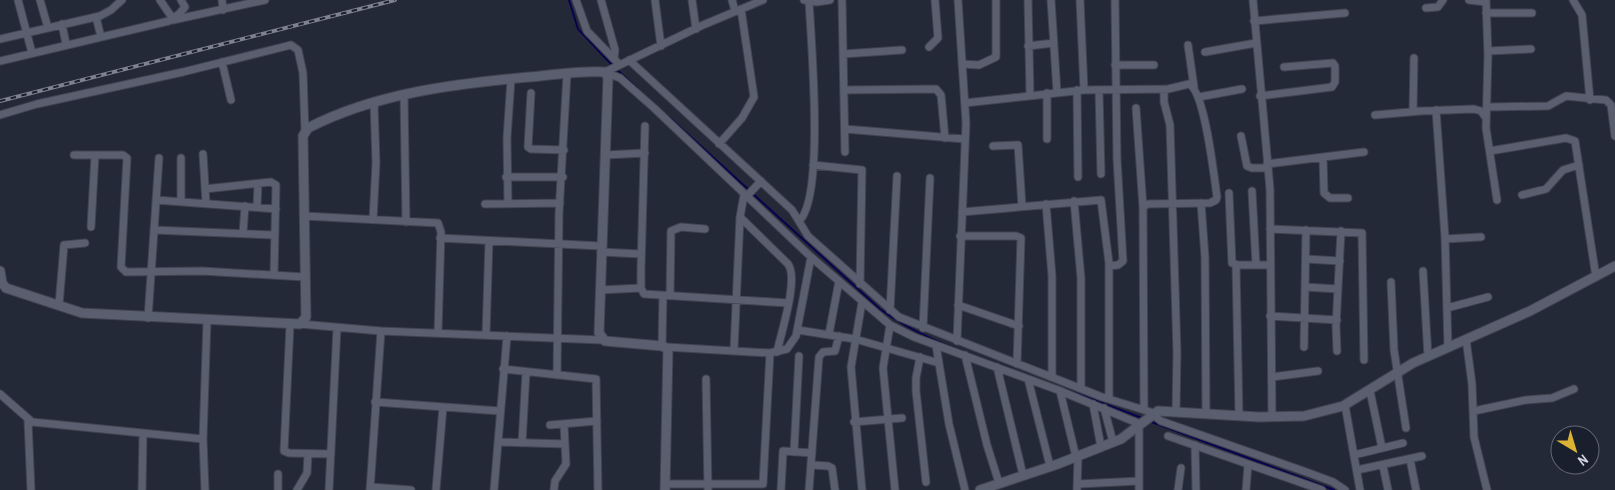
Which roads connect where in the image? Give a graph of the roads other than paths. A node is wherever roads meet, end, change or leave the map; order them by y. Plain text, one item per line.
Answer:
1 (18, 0) edge
2 (40, 0) edge
3 (122, 0) edge
4 (160, 0) edge
5 (182, 0) edge
6 (222, 0) edge
7 (263, 0) edge
8 (576, 0) edge
9 (600, 0) edge
10 (654, 0) edge
11 (692, 0) edge
12 (732, 0) edge
13 (763, 0) edge
14 (830, 0) edge
15 (842, 0) edge
16 (935, 0) edge
17 (958, 0) edge
18 (996, 0) edge
19 (1028, 0) edge
20 (1051, 0) edge
21 (1080, 0) edge
22 (1114, 0) edge
23 (1252, 0) edge
24 (1443, 0) edge
25 (1469, 0) edge
26 (1573, 0) edge
27 (806, 1) edge
28 (1486, 1) edge
29 (1426, 8) dead end
30 (223, 10) junction
31 (738, 10) junction
32 (1345, 13) dead end
33 (1486, 13) junction
34 (1532, 13) dead end
35 (96, 16) junction
36 (171, 20) junction
37 (1254, 21) junction
38 (62, 24) junction
39 (48, 28) junction
40 (696, 29) junction
41 (28, 32) junction
42 (101, 37) junction
43 (0, 39) edge
44 (1256, 43) junction
45 (66, 44) junction
46 (1054, 44) junction
47 (1188, 45) dead end
48 (661, 46) junction
49 (1028, 46) junction
50 (929, 47) dead end
51 (902, 50) dead end
52 (1531, 50) dead end
53 (1488, 51) junction
54 (1205, 52) dead end
55 (32, 53) junction
56 (843, 54) junction
57 (1414, 58) dead end
58 (629, 60) junction
59 (0, 62) edge
60 (222, 62) junction
61 (962, 64) junction
62 (1115, 65) junction
63 (1154, 65) dead end
64 (612, 67) junction
65 (1284, 67) dead end
66 (567, 74) junction
67 (511, 79) junction
68 (1194, 87) junction
69 (1242, 88) dead end
70 (1164, 89) junction
71 (844, 90) junction
72 (1080, 90) junction
73 (1099, 90) junction
74 (1116, 90) junction
75 (1057, 92) junction
76 (532, 93) dead end
77 (1047, 93) junction
78 (404, 94) junction
79 (1030, 95) junction
80 (1199, 96) junction
81 (1260, 96) junction
82 (231, 100) dead end
83 (1590, 100) junction
84 (374, 102) junction
85 (965, 103) junction
86 (1488, 107) junction
87 (1136, 108) dead end
88 (1436, 110) junction
89 (1413, 111) junction
90 (0, 115) edge
91 (1375, 115) dead end
92 (1486, 119) junction
93 (645, 126) dead end
94 (845, 129) junction
95 (304, 131) junction
96 (1242, 136) dead end
97 (1615, 136) edge
98 (945, 138) junction
99 (965, 138) junction
100 (1048, 139) dead end
101 (719, 144) junction
102 (993, 146) dead end
103 (564, 150) junction
104 (1490, 151) junction
105 (845, 152) dead end
106 (1364, 152) dead end
107 (645, 153) junction
108 (203, 154) dead end
109 (74, 155) dead end
110 (95, 155) junction
111 (605, 155) junction
112 (1323, 157) junction
113 (159, 158) dead end
114 (181, 158) dead end
115 (1579, 164) junction
116 (813, 165) junction
117 (1268, 166) junction
118 (1101, 174) dead end
119 (897, 176) dead end
120 (506, 177) junction
121 (563, 177) junction
122 (1078, 177) dead end
123 (930, 178) dead end
124 (761, 181) junction
125 (258, 184) junction
126 (205, 188) junction
127 (1252, 191) dead end
128 (1229, 193) dead end
129 (748, 194) junction
130 (1522, 195) dead end
131 (1348, 198) dead end
132 (156, 200) junction
133 (1497, 200) dead end
134 (181, 201) junction
135 (1074, 201) junction
136 (206, 203) junction
137 (560, 203) junction
138 (1201, 203) junction
139 (485, 204) dead end
140 (508, 204) junction
141 (1046, 204) junction
142 (1172, 204) junction
143 (245, 206) junction
144 (1022, 206) junction
145 (257, 207) junction
146 (1143, 207) junction
147 (276, 209) junction
148 (962, 212) junction
149 (304, 216) junction
150 (740, 217) junction
151 (373, 220) junction
152 (799, 221) junction
153 (406, 222) junction
154 (91, 227) dead end
155 (705, 229) dead end
156 (1270, 229) junction
157 (154, 230) junction
158 (1306, 230) junction
159 (1341, 232) junction
160 (243, 233) junction
161 (274, 234) junction
162 (960, 236) junction
163 (1481, 237) dead end
164 (440, 238) junction
165 (1445, 239) junction
166 (490, 241) junction
167 (85, 243) dead end
168 (559, 245) junction
169 (601, 249) junction
170 (641, 254) junction
171 (811, 256) junction
172 (1306, 259) junction
173 (1340, 261) junction
174 (1270, 264) junction
175 (1236, 265) junction
176 (1256, 265) junction
177 (1109, 266) junction
178 (1615, 266) edge
179 (0, 271) edge
180 (1423, 271) dead end
181 (152, 273) junction
182 (274, 275) junction
183 (305, 277) junction
184 (1596, 277) junction
185 (839, 281) junction
186 (1391, 282) dead end
187 (860, 284) junction
188 (1305, 287) junction
189 (641, 288) junction
190 (1338, 289) junction
191 (600, 290) junction
192 (667, 296) junction
193 (1488, 297) dead end
194 (736, 300) junction
195 (862, 302) junction
196 (788, 303) junction
197 (59, 305) junction
198 (958, 305) junction
199 (1446, 308) junction
200 (890, 310) junction
201 (1270, 316) junction
202 (148, 318) junction
203 (1304, 318) junction
204 (1336, 320) junction
205 (207, 321) junction
206 (300, 324) junction
207 (290, 325) junction
208 (890, 325) junction
209 (1019, 326) junction
210 (336, 328) junction
211 (923, 328) junction
212 (798, 330) junction
213 (382, 331) junction
214 (438, 333) junction
215 (829, 334) junction
216 (486, 335) junction
217 (507, 336) junction
218 (839, 336) junction
219 (559, 337) junction
220 (855, 339) junction
221 (602, 340) junction
222 (1466, 340) junction
223 (956, 341) junction
224 (936, 345) junction
225 (664, 346) junction
226 (886, 346) junction
227 (1304, 347) dead end
228 (1448, 348) junction
229 (734, 350) junction
230 (1337, 351) dead end
231 (774, 352) junction
232 (965, 355) junction
233 (799, 356) dead end
234 (920, 357) junction
235 (1428, 357) junction
236 (1364, 360) dead end
237 (939, 363) junction
238 (1017, 364) junction
239 (997, 367) junction
240 (503, 369) junction
241 (1318, 371) dead end
242 (526, 372) junction
243 (1397, 373) junction
244 (557, 375) junction
245 (1052, 377) junction
246 (1272, 377) junction
247 (706, 379) dead end
248 (1028, 379) junction
249 (1081, 388) junction
250 (1574, 389) dead end
251 (1060, 391) junction
252 (1370, 391) junction
253 (0, 394) edge
254 (1109, 399) junction
255 (375, 402) junction
256 (1093, 404) junction
257 (1345, 405) junction
258 (443, 406) junction
259 (1104, 408) junction
260 (500, 411) junction
261 (1474, 411) junction
262 (1176, 412) junction
263 (1150, 413) junction
264 (1206, 413) junction
265 (1239, 415) junction
266 (1272, 416) junction
267 (902, 418) dead end
268 (888, 419) junction
269 (28, 421) junction
270 (597, 421) junction
271 (854, 422) junction
272 (564, 424) junction
273 (1140, 424) junction
274 (550, 425) dead end
275 (1406, 428) dead end
276 (143, 434) junction
277 (1168, 436) dead end
278 (203, 439) junction
279 (498, 442) junction
280 (1113, 442) junction
281 (522, 443) junction
282 (1403, 443) dead end
283 (565, 444) junction
284 (1195, 445) junction
285 (1101, 447) junction
286 (1382, 448) junction
287 (794, 452) junction
288 (308, 454) junction
289 (331, 454) junction
290 (812, 454) junction
291 (1354, 455) junction
292 (1422, 456) dead end
293 (1077, 457) junction
294 (1410, 459) junction
295 (812, 465) junction
296 (1248, 465) junction
297 (1050, 466) junction
298 (1383, 466) junction
299 (1181, 468) dead end
300 (1357, 470) junction
301 (278, 474) dead end
302 (1023, 475) junction
303 (1139, 481) junction
304 (926, 482) dead end
305 (998, 486) edge
306 (1302, 486) edge
307 (665, 487) edge
308 (708, 487) edge
309 (1077, 487) edge
310 (370, 489) edge
311 (31, 490) edge
312 (142, 490) edge
313 (205, 490) edge
314 (278, 490) edge
315 (298, 490) edge
316 (329, 490) edge
317 (411, 490) edge
318 (436, 490) edge
319 (494, 490) edge
320 (554, 490) edge
321 (598, 490) edge
322 (781, 490) edge
323 (809, 490) edge
324 (835, 490) edge
325 (862, 490) edge
326 (895, 490) edge
327 (965, 490) edge
328 (980, 490) edge
329 (1139, 490) edge
330 (1178, 490) edge
331 (1196, 490) edge
332 (1246, 490) edge
333 (1321, 490) edge
334 (1345, 490) edge
335 (1360, 490) edge
336 (1388, 490) edge
337 (1416, 490) edge
338 (1488, 490) edge

1 - 41 street
2 - 39 street
3 - 35 street
4 - 36 street
5 - 36 street
6 - 30 street
7 - 30 street
8 - 64 street
9 - 64 street
10 - 48 street
11 - 40 street
12 - 31 street
13 - 31 street
14 - 27 street
15 - 56 street
16 - 50 street
17 - 61 street
18 - 61 street
19 - 49 street
20 - 46 street
21 - 72 street
22 - 62 street
23 - 37 street
24 - 29 street
25 - 28 street
26 - 83 street
27 - 116 street
28 - 33 street
30 - 36 street
31 - 40 street
31 - 101 street
32 - 37 street
33 - 34 street
33 - 53 street
35 - 38 street
35 - 42 street
36 - 42 street
37 - 44 street
38 - 39 street
38 - 45 street
39 - 41 street
40 - 48 street
41 - 43 street
41 - 55 street
42 - 45 street
44 - 54 street
44 - 81 street
45 - 55 street
46 - 49 street
46 - 75 street
47 - 68 street
48 - 58 street
49 - 79 street
51 - 56 street
52 - 53 street
53 - 86 street
55 - 59 street
56 - 71 street
57 - 89 street
58 - 64 street
58 - 101 street
60 - 82 street
60 - 90 street
60 - 95 street
61 - 85 street
62 - 63 street
62 - 74 street
64 - 66 street
64 - 111 street
64 - 129 street
65 - 81 street
66 - 67 street
66 - 103 street
67 - 78 street
67 - 120 street
68 - 70 street
68 - 80 street
69 - 80 street
70 - 74 street
70 - 142 street
71 - 94 street
71 - 98 street
72 - 73 street
72 - 75 street
72 - 122 street
73 - 74 street
73 - 118 street
74 - 177 street
75 - 77 street
76 - 103 street
77 - 79 street
77 - 100 street
78 - 84 street
78 - 153 street
79 - 85 street
80 - 138 street
81 - 117 street
83 - 86 street
83 - 97 street
84 - 95 street
84 - 151 street
85 - 99 street
86 - 92 street
87 - 146 street
88 - 89 street
88 - 92 street
88 - 165 street
89 - 91 street
92 - 104 street
93 - 107 street
94 - 98 street
94 - 105 street
95 - 149 street
96 - 117 street
98 - 99 street
99 - 148 street
101 - 124 street
102 - 144 street
103 - 121 street
104 - 115 street
104 - 133 street
106 - 112 street
107 - 111 street
107 - 170 street
108 - 126 street
109 - 110 street
110 - 154 street
110 - 181 street
111 - 169 street
112 - 117 street
112 - 131 street
113 - 132 street
114 - 134 street
115 - 130 street
115 - 184 street
116 - 152 street
116 - 187 street
117 - 156 street
119 - 200 street
120 - 121 street
120 - 140 street
121 - 137 street
123 - 211 street
124 - 129 street
124 - 152 street
125 - 126 street
125 - 145 street
125 - 147 street
126 - 136 street
127 - 176 street
128 - 175 street
129 - 150 street
129 - 171 street
132 - 134 street
132 - 157 street
134 - 136 street
135 - 141 street
135 - 177 street
135 - 249 street
136 - 143 street
137 - 140 street
137 - 168 street
138 - 142 street
138 - 264 street
139 - 140 street
141 - 144 street
141 - 245 street
142 - 146 street
142 - 262 street
143 - 145 street
143 - 160 street
144 - 148 street
145 - 147 street
146 - 263 street
147 - 161 street
148 - 162 street
149 - 151 street
149 - 183 street
150 - 194 street
150 - 196 street
151 - 153 street
152 - 187 street
153 - 164 street
155 - 192 street
156 - 158 street
156 - 174 street
157 - 160 street
157 - 181 street
158 - 159 street
158 - 172 street
159 - 173 street
159 - 236 street
160 - 161 street
161 - 182 street
162 - 198 street
162 - 209 street
163 - 165 street
164 - 166 street
164 - 214 street
165 - 199 street
166 - 168 street
166 - 216 street
167 - 197 street
168 - 169 street
168 - 219 street
169 - 170 street
169 - 191 street
170 - 189 street
171 - 185 street
171 - 212 street
172 - 173 street
172 - 188 street
173 - 190 street
174 - 176 street
174 - 201 street
175 - 176 street
175 - 265 street
177 - 254 street
178 - 184 street
179 - 197 street
180 - 235 street
181 - 182 street
181 - 202 street
182 - 183 street
183 - 206 street
184 - 222 street
185 - 195 street
185 - 215 street
186 - 243 street
187 - 200 street
188 - 190 street
188 - 203 street
189 - 191 street
189 - 192 street
190 - 204 street
191 - 221 street
192 - 194 street
192 - 225 street
193 - 199 street
194 - 196 street
194 - 229 street
195 - 208 street
195 - 220 street
196 - 231 street
197 - 202 street
198 - 209 street
198 - 223 street
199 - 228 street
200 - 211 street
201 - 203 street
201 - 246 street
202 - 205 street
203 - 204 street
203 - 227 street
204 - 230 street
205 - 207 street
205 - 278 street
206 - 207 street
206 - 210 street
207 - 288 street
208 - 224 street
208 - 226 street
209 - 238 street
210 - 213 street
210 - 289 street
211 - 223 street
212 - 215 street
212 - 231 street
213 - 214 street
213 - 255 street
214 - 216 street
215 - 218 street
216 - 217 street
217 - 219 street
217 - 240 street
218 - 220 street
218 - 290 street
219 - 221 street
219 - 244 street
220 - 226 street
220 - 271 street
221 - 225 street
222 - 228 street
222 - 261 street
223 - 238 street
224 - 232 street
224 - 237 street
225 - 229 street
225 - 307 street
226 - 234 street
226 - 268 street
228 - 235 street
229 - 231 street
231 - 308 street
232 - 239 street
232 - 305 street
233 - 287 street
234 - 237 street
234 - 304 street
235 - 243 street
237 - 327 street
238 - 245 street
239 - 248 street
239 - 302 street
240 - 242 street
240 - 260 street
241 - 246 street
242 - 244 street
242 - 281 street
243 - 252 street
243 - 275 street
244 - 270 street
245 - 249 street
246 - 266 street
247 - 308 street
248 - 251 street
248 - 297 street
249 - 254 street
250 - 261 street
251 - 256 street
251 - 293 street
252 - 257 street
252 - 286 street
253 - 269 street
254 - 263 street
255 - 258 street
255 - 310 street
256 - 259 street
256 - 285 street
257 - 266 street
257 - 291 street
258 - 260 street
258 - 318 street
259 - 273 street
259 - 280 street
260 - 279 street
261 - 338 street
262 - 263 street
262 - 264 street
263 - 273 street
263 - 334 street
264 - 265 street
265 - 266 street
267 - 268 street
268 - 271 street
268 - 326 street
269 - 276 street
269 - 311 street
270 - 272 street
270 - 321 street
271 - 325 street
272 - 274 street
272 - 283 street
273 - 280 street
273 - 303 street
276 - 278 street
276 - 312 street
277 - 284 street
278 - 313 street
279 - 281 street
279 - 319 street
280 - 285 street
281 - 283 street
282 - 286 street
283 - 320 street
284 - 296 street
284 - 331 street
285 - 293 street
286 - 291 street
287 - 290 street
287 - 322 street
288 - 289 street
288 - 315 street
289 - 316 street
290 - 295 street
291 - 300 street
292 - 294 street
293 - 297 street
293 - 309 street
294 - 298 street
294 - 337 street
295 - 323 street
295 - 324 street
296 - 306 street
296 - 332 street
297 - 302 street
298 - 300 street
298 - 336 street
299 - 330 street
300 - 335 street
301 - 314 street
302 - 305 street
303 - 309 street
303 - 329 street
305 - 328 street
306 - 333 street
307 - 308 street
310 - 317 street

